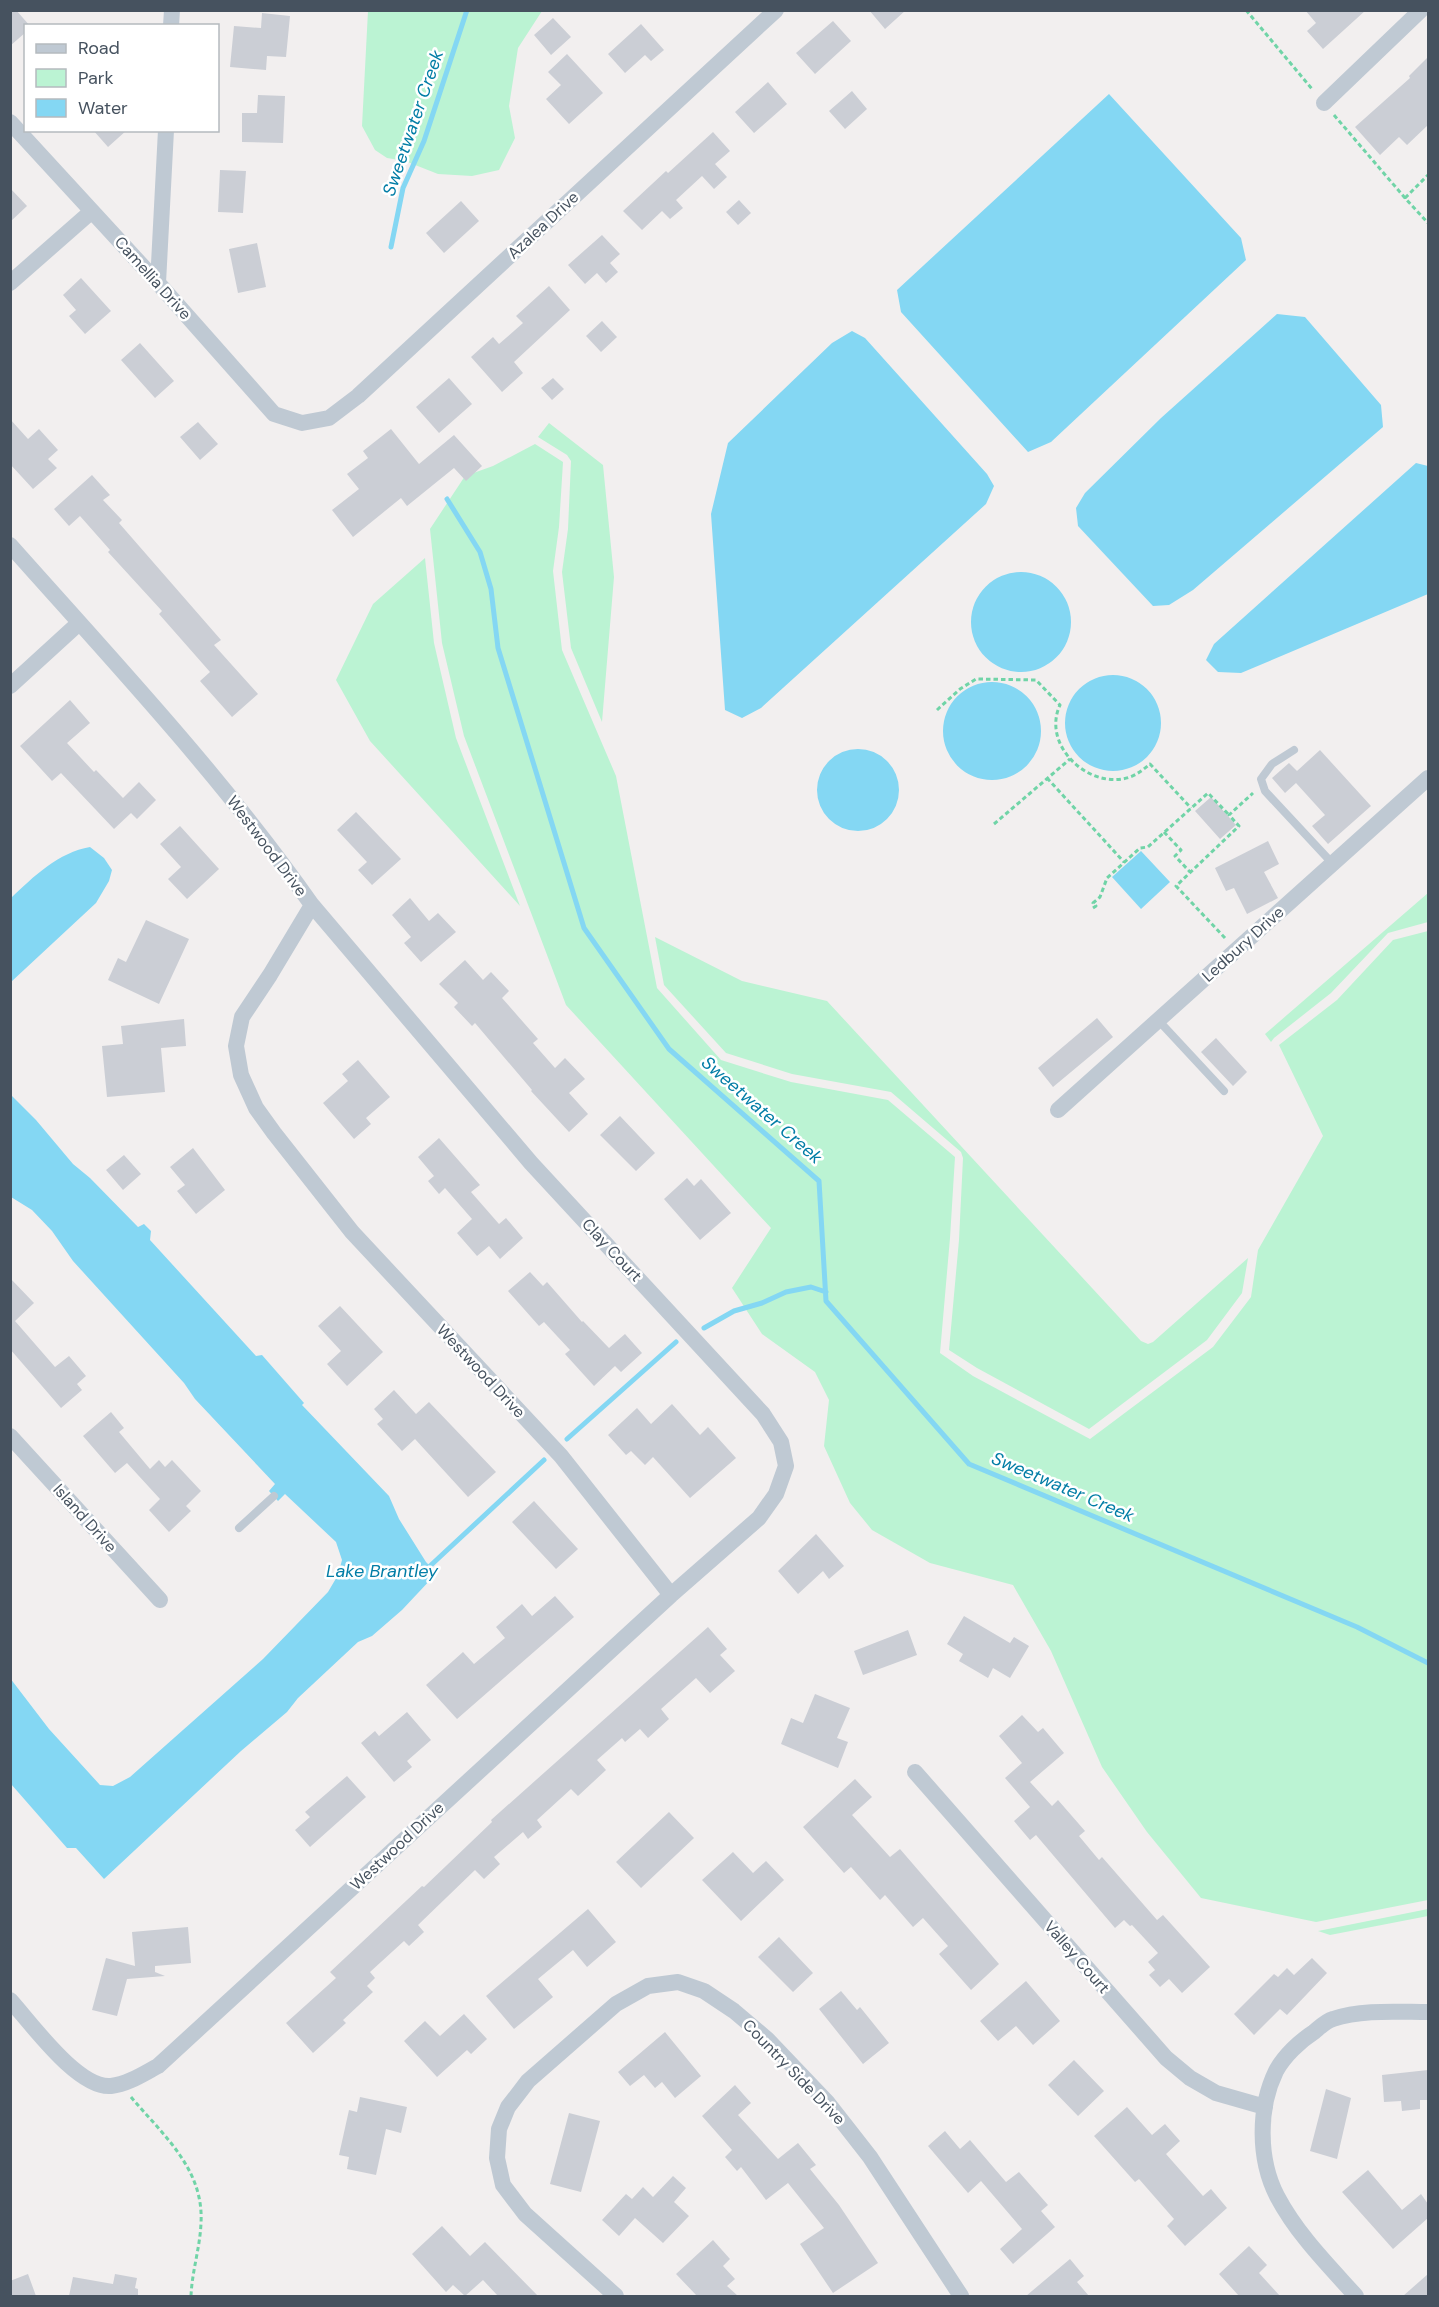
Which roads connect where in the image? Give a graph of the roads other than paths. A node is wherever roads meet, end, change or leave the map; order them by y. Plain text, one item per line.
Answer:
1 (776, 10) edge
2 (1415, 12) edge
3 (1324, 103) dead end
4 (10, 122) edge
5 (166, 132) edge
6 (92, 211) junction
7 (10, 283) edge
8 (158, 283) junction
9 (302, 423) joint
10 (10, 545) edge
11 (79, 623) junction
12 (10, 686) edge
13 (1294, 750) dead end
14 (1428, 778) edge
15 (1333, 864) junction
16 (312, 905) junction
17 (1158, 1020) junction
18 (1224, 1091) dead end
19 (1058, 1110) dead end
20 (10, 1436) edge
21 (274, 1496) dead end
22 (239, 1528) dead end
23 (671, 1595) junction
24 (160, 1600) dead end
25 (915, 1772) dead end
26 (10, 2000) edge
27 (1428, 2012) edge
28 (1265, 2107) junction
29 (616, 2296) edge
30 (960, 2296) edge
31 (1356, 2296) edge

1 - 9 street, Azalea Drive
2 - 3 street
4 - 6 street, Camellia Drive
5 - 8 street
6 - 7 street
6 - 8 street, Camellia Drive
8 - 9 street, Camellia Drive
10 - 11 street, Westwood Drive
11 - 12 street
11 - 16 street, Westwood Drive
13 - 15 lane
14 - 15 street, Ledbury Drive
15 - 17 street, Ledbury Drive
16 - 23 street, Westwood Drive
16 - 23 street, Clay Court
17 - 18 lane
17 - 19 street, Ledbury Drive
20 - 24 street, Island Drive
21 - 22 lane
23 - 26 street, Westwood Drive
25 - 28 street, Valley Court
27 - 28 street
28 - 31 street
29 - 30 street, Country Side Drive

